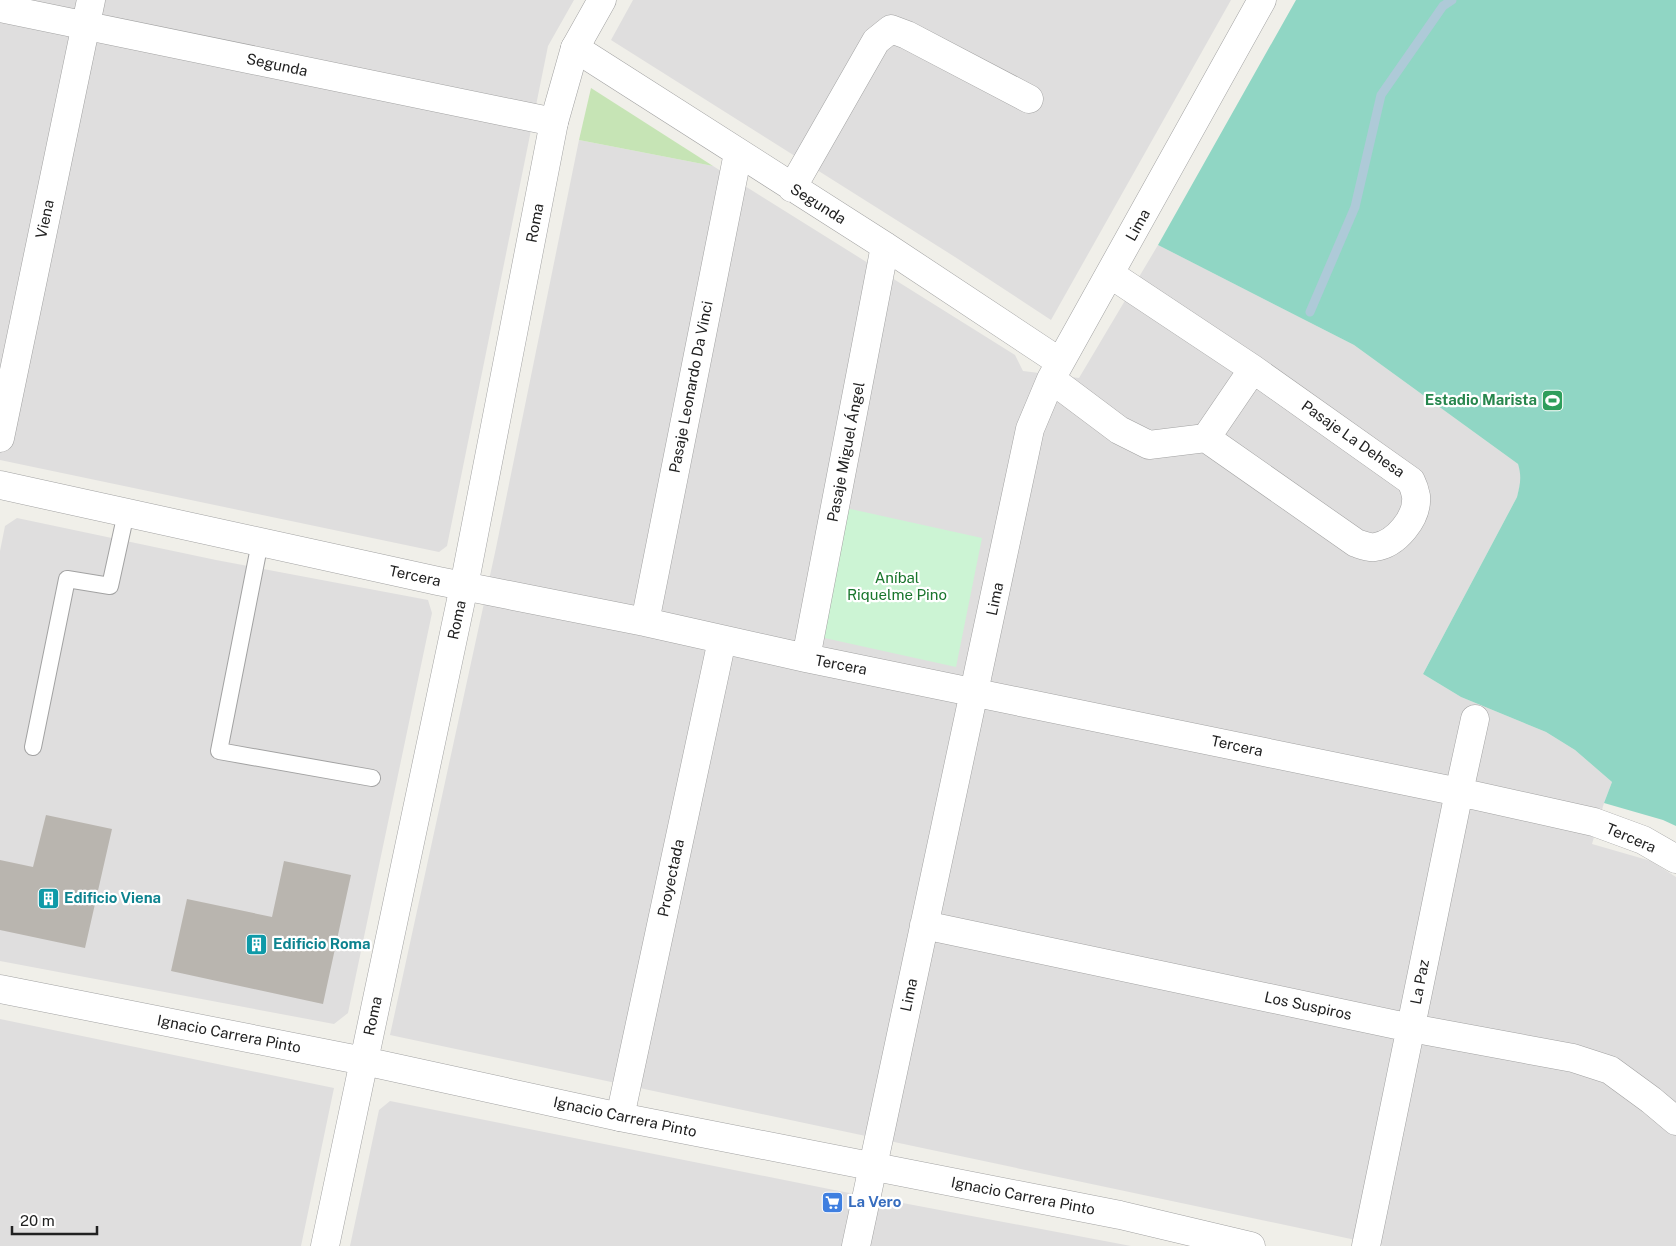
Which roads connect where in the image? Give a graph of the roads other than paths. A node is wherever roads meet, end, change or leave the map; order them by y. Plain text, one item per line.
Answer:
1 (91, 0) edge
2 (602, 0) edge
3 (1262, 0) edge
4 (0, 8) edge
5 (85, 26) junction
6 (575, 48) junction
7 (1029, 99) dead end
8 (554, 122) junction
9 (738, 153) junction
10 (792, 188) junction
11 (885, 246) junction
12 (1110, 274) junction
13 (1253, 369) junction
14 (1056, 370) junction
15 (0, 438) edge
16 (1206, 438) junction
17 (0, 485) edge
18 (126, 513) junction
19 (260, 542) junction
20 (464, 586) junction
21 (645, 622) junction
22 (722, 640) junction
23 (806, 658) junction
24 (975, 692) junction
25 (1475, 719) dead end
26 (33, 747) dead end
27 (372, 778) dead end
28 (1459, 792) junction
29 (1676, 859) edge
30 (924, 925) junction
31 (0, 989) edge
32 (1411, 1028) junction
33 (364, 1061) junction
34 (620, 1117) junction
35 (1676, 1121) edge
36 (873, 1166) junction
37 (325, 1246) edge
38 (856, 1246) edge
39 (1251, 1246) edge
40 (1366, 1246) edge

1 - 5 street, Viena
2 - 6 street, Roma
3 - 12 street, Lima
4 - 5 street, Segunda
5 - 8 street, Segunda
5 - 15 street, Viena
6 - 8 street, Roma
6 - 9 street, Segunda
7 - 10 street
8 - 20 street, Roma
9 - 10 street, Segunda
9 - 21 street, Pasaje Leonardo Da Vinci
10 - 11 street, Segunda
11 - 14 street, Segunda
11 - 23 street, Pasaje Miguel Ángel
12 - 13 street, Pasaje La Dehesa
12 - 14 street, Lima
13 - 16 street
13 - 16 street, Pasaje La Dehesa
14 - 16 street
14 - 24 street, Lima
17 - 18 street, Tercera
18 - 19 street, Tercera
18 - 26 lane
19 - 20 street, Tercera
19 - 27 lane
20 - 21 street, Tercera
20 - 33 street, Roma
21 - 22 street, Tercera
22 - 23 street, Tercera
22 - 34 street, Proyectada
23 - 24 street, Tercera
24 - 28 street, Tercera
24 - 30 street, Lima
25 - 28 street, La Paz
28 - 29 street, Tercera
28 - 32 street, La Paz
30 - 32 street, Los Suspiros
30 - 36 street, Lima
31 - 33 street, Ignacio Carrera Pinto
32 - 35 street, Los Suspiros
32 - 40 street, La Paz
33 - 34 street, Ignacio Carrera Pinto
33 - 37 street, Roma
34 - 36 street, Ignacio Carrera Pinto
36 - 38 street, Lima
36 - 39 street, Ignacio Carrera Pinto

